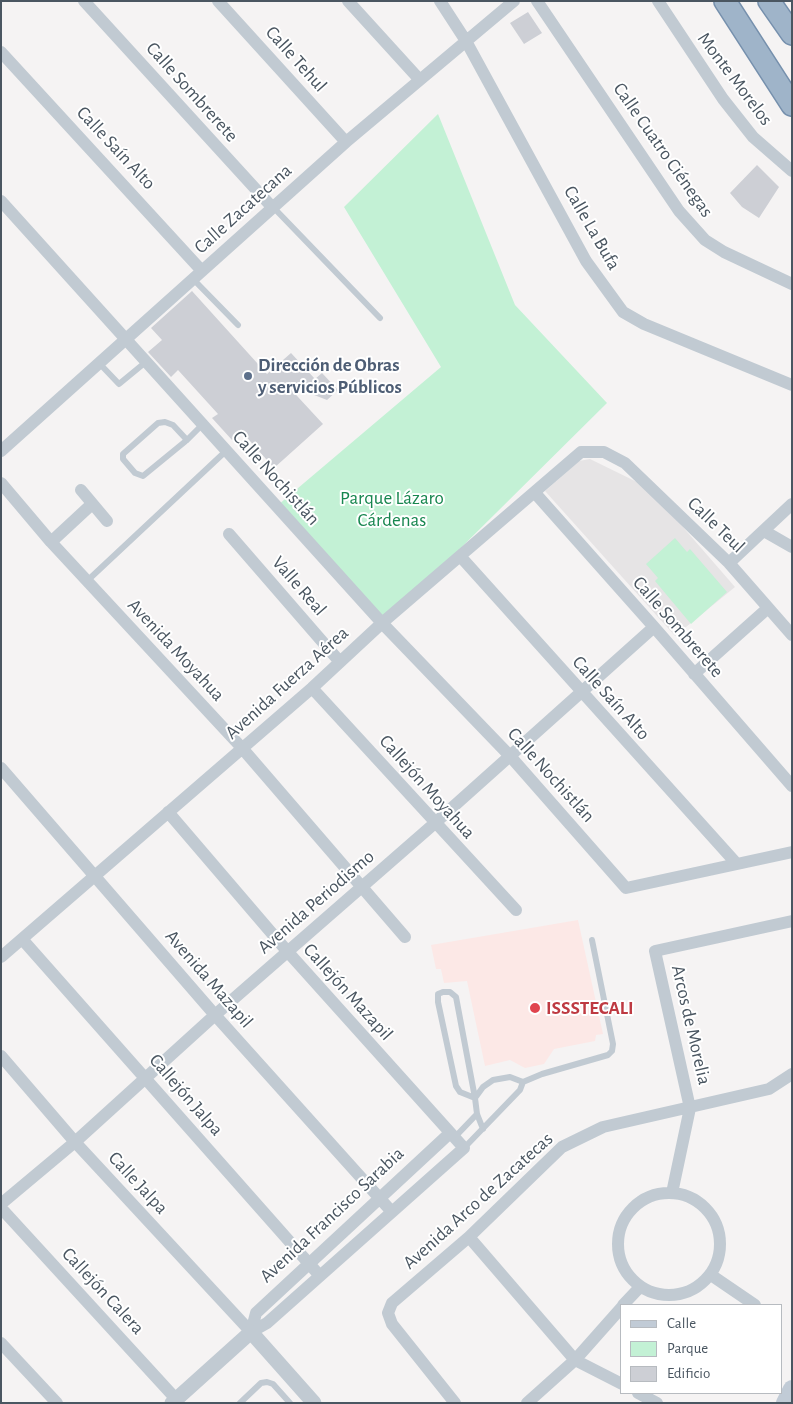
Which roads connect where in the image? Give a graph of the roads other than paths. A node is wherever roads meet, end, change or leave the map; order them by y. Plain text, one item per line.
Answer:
1 (84, 1) edge
2 (218, 1) edge
3 (348, 1) edge
4 (440, 1) edge
5 (514, 1) edge
6 (537, 1) edge
7 (658, 1) edge
8 (725, 1) edge
9 (769, 1) edge
10 (792, 34) edge
11 (466, 41) junction
12 (1, 52) edge
13 (419, 79) junction
14 (792, 105) edge
15 (346, 142) junction
16 (792, 171) edge
17 (1, 201) edge
18 (272, 207) junction
19 (198, 275) junction
20 (792, 284) edge
21 (380, 318) dead end
22 (238, 325) dead end
23 (126, 338) junction
24 (146, 361) junction
25 (99, 363) junction
26 (792, 385) edge
27 (202, 425) junction
28 (187, 440) junction
29 (227, 450) junction
30 (1, 451) edge
31 (604, 452) joint
32 (1, 483) edge
33 (81, 490) dead end
34 (534, 493) junction
35 (92, 504) junction
36 (792, 504) edge
37 (107, 522) dead end
38 (764, 531) junction
39 (229, 534) dead end
40 (51, 542) junction
41 (792, 548) edge
42 (460, 556) junction
43 (730, 563) junction
44 (87, 580) junction
45 (768, 608) junction
46 (382, 623) junction
47 (654, 627) junction
48 (792, 635) edge
49 (340, 662) junction
50 (694, 674) junction
51 (312, 688) junction
52 (581, 692) junction
53 (242, 748) junction
54 (510, 756) junction
55 (1, 768) edge
56 (792, 786) edge
57 (168, 812) junction
58 (434, 824) junction
59 (792, 852) edge
60 (736, 863) junction
61 (95, 875) junction
62 (363, 886) junction
63 (516, 910) dead end
64 (792, 922) edge
65 (405, 936) dead end
66 (22, 939) junction
67 (592, 940) dead end
68 (287, 951) junction
69 (1, 958) edge
70 (215, 1015) junction
71 (1, 1056) edge
72 (792, 1074) edge
73 (146, 1077) junction
74 (523, 1082) junction
75 (475, 1098) junction
76 (690, 1108) junction
77 (477, 1114) junction
78 (483, 1128) junction
79 (452, 1135) junction
80 (75, 1142) junction
81 (464, 1148) junction
82 (672, 1193) junction
83 (379, 1198) junction
84 (1, 1204) edge
85 (1, 1208) edge
86 (392, 1212) junction
87 (469, 1237) junction
88 (309, 1264) junction
89 (711, 1275) junction
90 (320, 1276) junction
91 (640, 1287) junction
92 (624, 1304) edge
93 (754, 1304) edge
94 (620, 1308) edge
95 (251, 1332) junction
96 (1, 1343) edge
97 (575, 1360) junction
98 (620, 1383) edge
99 (792, 1389) edge
100 (640, 1394) edge
101 (174, 1401) edge
102 (58, 1403) edge
103 (240, 1403) edge
104 (290, 1403) edge
105 (314, 1403) edge
106 (455, 1403) edge
107 (527, 1403) edge
108 (657, 1403) edge
109 (785, 1403) edge

1 - 18 street, Calle Sombrerete
2 - 15 street, Calle Tehul
3 - 13 street
4 - 11 street, Calle La Bufa
5 - 11 street, Calle Zacatecana
6 - 20 street, Calle Cuatro Ciénegas
7 - 16 street, Monte Morelos
8 - 14 highway
9 - 10 highway
11 - 13 street, Calle Zacatecana
11 - 26 street, Calle La Bufa
12 - 19 street, Calle Saín Alto
13 - 15 street, Calle Zacatecana
15 - 18 street, Calle Zacatecana
17 - 23 street, Calle Nochistlán
18 - 19 street, Calle Zacatecana
18 - 21 lane
19 - 22 lane
19 - 23 street, Calle Zacatecana
23 - 24 street, Calle Nochistlán
23 - 25 street, Calle Zacatecana
24 - 25 lane
24 - 27 street, Calle Nochistlán
25 - 30 street, Calle Zacatecana
27 - 28 lane
27 - 29 street, Calle Nochistlán
28 - 28 lane
29 - 44 lane
29 - 46 street, Calle Nochistlán
31 - 34 street, Avenida Fuerza Aérea
31 - 43 street, Calle Teul
32 - 40 street, Avenida Moyahua
33 - 35 street
34 - 42 street, Avenida Fuerza Aérea
34 - 47 street, Calle Sombrerete
35 - 37 street
35 - 40 street
36 - 38 street
38 - 41 street
38 - 43 street
39 - 49 street, Valle Real
40 - 44 street, Avenida Moyahua
42 - 46 street, Avenida Fuerza Aérea
42 - 52 street, Calle Saín Alto
43 - 45 street, Calle Teul
44 - 53 street, Avenida Moyahua
45 - 48 street, Calle Teul
45 - 50 street
46 - 49 street, Avenida Fuerza Aérea
46 - 54 street, Calle Nochistlán
47 - 50 street, Calle Sombrerete
47 - 52 street, Avenida Periodismo
49 - 51 street, Avenida Fuerza Aérea
50 - 56 street, Calle Sombrerete
51 - 53 street, Avenida Fuerza Aérea
51 - 58 street, Callejón Moyahua
52 - 54 street, Avenida Periodismo
52 - 60 street, Calle Saín Alto
53 - 57 street, Avenida Fuerza Aérea
53 - 62 street, Avenida Moyahua
54 - 58 street, Avenida Periodismo
54 - 60 street, Calle Nochistlán
55 - 61 street, Avenida Mazapil
57 - 61 street, Avenida Fuerza Aérea
57 - 68 street, Callejón Mazapil
58 - 62 street, Avenida Periodismo
58 - 63 street, Callejón Moyahua
59 - 60 street
61 - 66 street, Avenida Fuerza Aérea
61 - 70 street, Avenida Mazapil
62 - 65 street, Avenida Moyahua
62 - 68 street, Avenida Periodismo
64 - 76 street, Arcos de Morelia
66 - 69 street, Avenida Fuerza Aérea
66 - 73 street, Callejón Jalpa
67 - 74 lane
68 - 70 street, Avenida Periodismo
68 - 79 street, Callejón Mazapil
70 - 73 street, Avenida Periodismo
70 - 83 street, Avenida Mazapil
71 - 80 street, Calle Jalpa
72 - 76 street, Avenida Arco de Zacatecas
73 - 80 street, Avenida Periodismo
73 - 88 street, Callejón Jalpa
74 - 75 lane
74 - 78 lane
75 - 75 lane
75 - 77 lane
76 - 82 street
76 - 87 street, Avenida Arco de Zacatecas
77 - 78 lane
77 - 79 lane
78 - 81 lane
79 - 81 street, Callejón Mazapil
79 - 83 street, Avenida Francisco Sarabia
80 - 84 street, Avenida Periodismo
80 - 95 street, Calle Jalpa
81 - 86 street, Avenida Francisco Sarabia
82 - 89 street
82 - 91 street
83 - 86 street, Avenida Mazapil
83 - 88 street, Avenida Francisco Sarabia
85 - 101 street, Callejón Calera
86 - 90 street, Avenida Francisco Sarabia
87 - 97 street
87 - 106 street, Avenida Arco de Zacatecas
88 - 90 street, Callejón Jalpa
88 - 95 street, Avenida Francisco Sarabia
89 - 91 street
89 - 93 street
90 - 95 street, Avenida Francisco Sarabia
91 - 92 street
94 - 97 street
95 - 101 street, Avenida Francisco Sarabia
95 - 105 street
96 - 102 street
97 - 98 street
97 - 107 street
99 - 109 main road
100 - 108 street
103 - 104 lane

